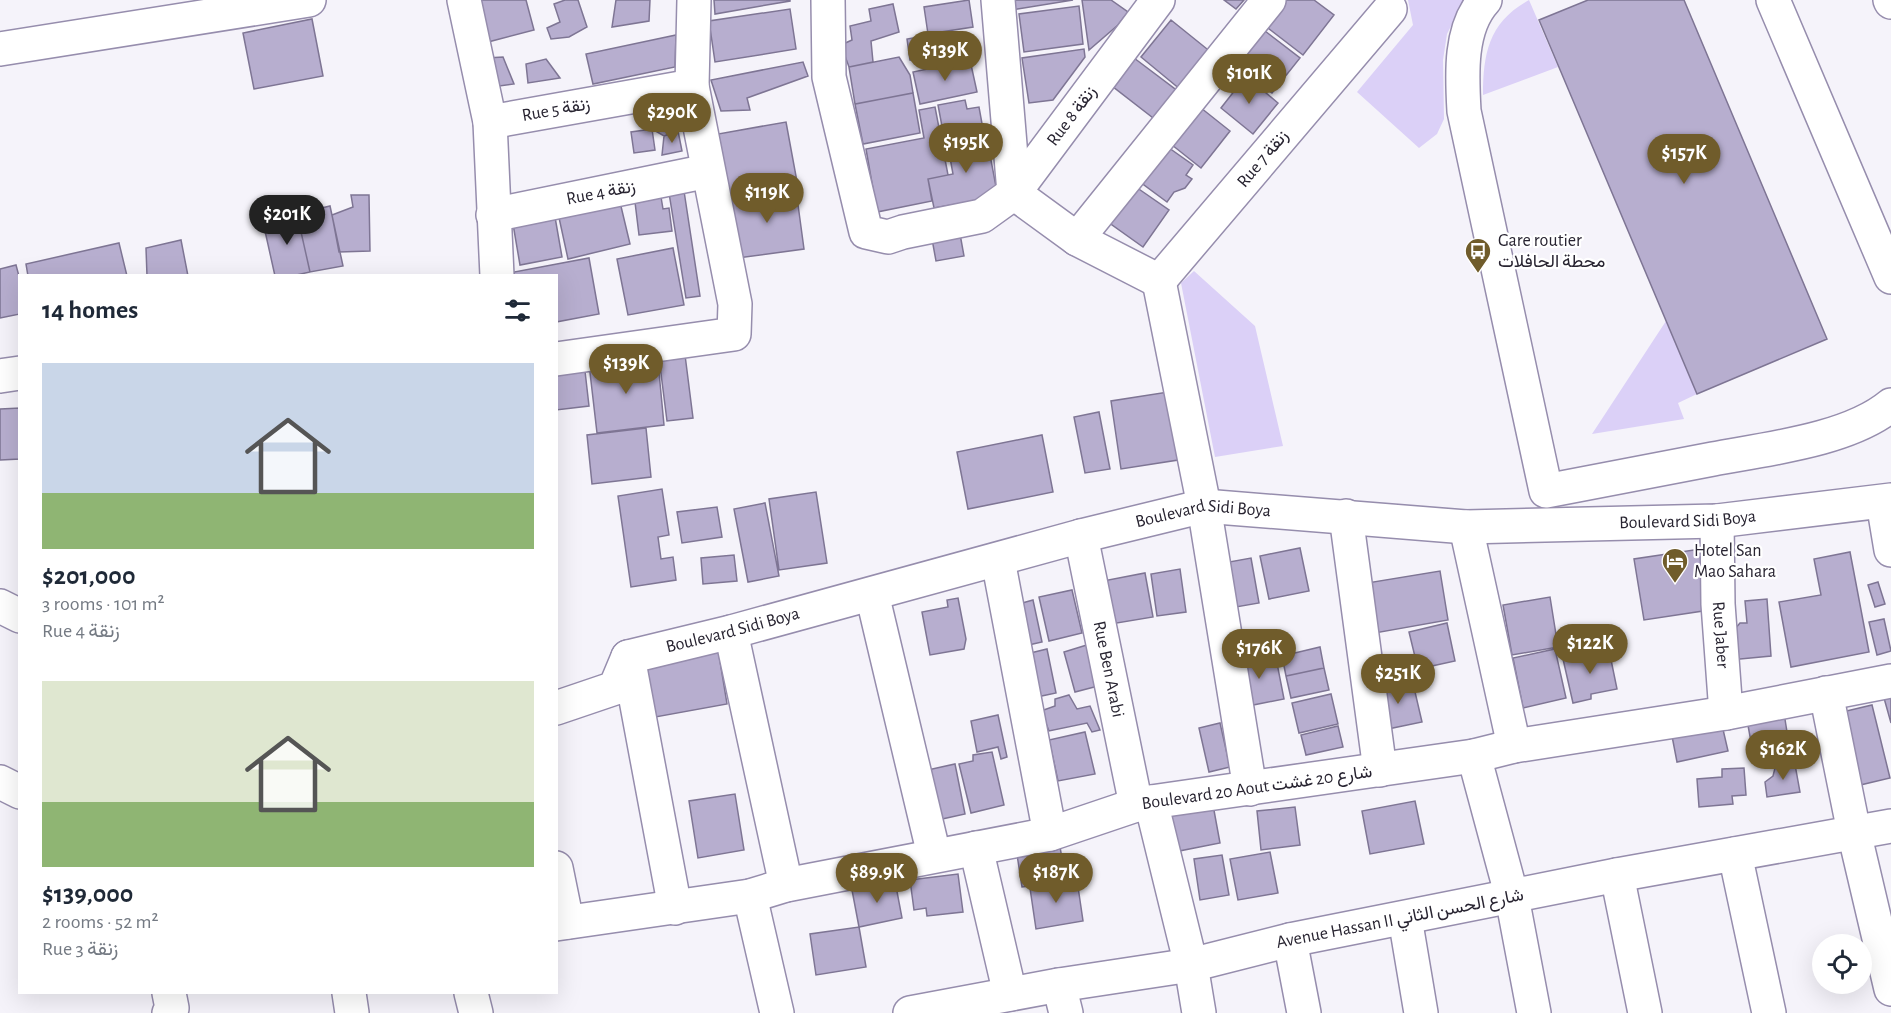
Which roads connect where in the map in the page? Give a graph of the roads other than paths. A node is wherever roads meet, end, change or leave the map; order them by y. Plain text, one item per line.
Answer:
1 (309, 0) edge
2 (464, 0) edge
3 (694, 0) edge
4 (828, 0) edge
5 (998, 0) edge
6 (1158, 0) edge
7 (1269, 0) edge
8 (1485, 0) edge
9 (1773, 0) edge
10 (1390, 9) dead end
11 (0, 49) edge
12 (692, 86) junction
13 (490, 122) junction
14 (708, 171) junction
15 (1014, 193) junction
16 (494, 215) junction
17 (1077, 239) junction
18 (497, 274) edge
19 (1891, 277) edge
20 (1159, 281) junction
21 (558, 359) edge
22 (18, 373) edge
23 (0, 376) edge
24 (1891, 405) edge
25 (1546, 491) junction
26 (1887, 501) edge
27 (1204, 506) junction
28 (1346, 516) junction
29 (1718, 521) junction
30 (1550, 526) junction
31 (1466, 527) junction
32 (1081, 536) junction
33 (1891, 550) edge
34 (998, 560) junction
35 (872, 594) junction
36 (0, 606) edge
37 (18, 615) edge
38 (731, 632) junction
39 (628, 657) junction
40 (1891, 681) edge
41 (1826, 693) junction
42 (558, 707) edge
43 (1726, 713) junction
44 (1514, 746) junction
45 (1474, 756) junction
46 (1380, 770) junction
47 (0, 782) edge
48 (1250, 789) junction
49 (18, 791) edge
50 (1144, 803) junction
51 (1891, 826) edge
52 (1854, 832) junction
53 (1050, 834) junction
54 (976, 848) junction
55 (1735, 854) junction
56 (934, 855) junction
57 (1617, 875) junction
58 (786, 885) junction
59 (558, 886) edge
60 (750, 896) junction
61 (1512, 897) junction
62 (675, 908) junction
63 (1405, 918) junction
64 (562, 923) edge
65 (1290, 940) junction
66 (1191, 965) junction
67 (1891, 989) edge
68 (349, 994) edge
69 (471, 994) edge
70 (1010, 994) junction
71 (1062, 999) edge
72 (929, 1011) edge
73 (352, 1013) edge
74 (476, 1013) edge
75 (777, 1013) edge
76 (1199, 1013) edge
77 (1304, 1013) edge
78 (1421, 1013) edge
79 (1534, 1013) edge
80 (1645, 1013) edge
81 (1769, 1013) edge

1 - 11 street
2 - 13 street
3 - 12 street
4 - 15 street, Rue 8 زنقة
5 - 15 street
6 - 15 street, Rue 8 زنقة
7 - 17 street
8 - 25 street
9 - 19 street
10 - 20 street, Rue 7 زنقة
12 - 13 street, Rue 5 زنقة
12 - 14 street
13 - 16 street
14 - 16 street, Rue 4 زنقة
14 - 21 street
15 - 17 street
16 - 18 street
17 - 20 street
20 - 27 street
22 - 23 street
24 - 25 street
25 - 30 street
26 - 29 street, Boulevard Sidi Boya
26 - 33 street
27 - 28 street, Boulevard Sidi Boya
27 - 32 street, Boulevard Sidi Boya
27 - 48 street
28 - 31 street, Boulevard Sidi Boya
28 - 46 street
29 - 30 street, Boulevard Sidi Boya
29 - 43 street, Rue Jaber
30 - 31 street, Boulevard Sidi Boya
31 - 44 street
32 - 34 street, Boulevard Sidi Boya
32 - 50 street, Rue Ben Arabi
34 - 35 street, Boulevard Sidi Boya
34 - 53 street
35 - 38 street, Boulevard Sidi Boya
35 - 56 street
36 - 37 street
38 - 39 street, Boulevard Sidi Boya
38 - 58 street
39 - 42 street
39 - 62 street
40 - 41 street, Boulevard 20 Aout شارع 20 غشت
41 - 43 street, Boulevard 20 Aout شارع 20 غشت
41 - 52 street
43 - 44 street, Boulevard 20 Aout شارع 20 غشت
44 - 45 street, Boulevard 20 Aout شارع 20 غشت
45 - 46 street, Boulevard 20 Aout شارع 20 غشت
45 - 61 street
46 - 48 street, Boulevard 20 Aout شارع 20 غشت
47 - 49 street
48 - 50 street, Boulevard 20 Aout شارع 20 غشت
50 - 53 street, Boulevard 20 Aout شارع 20 غشت
50 - 66 street, Rue Ben Arabi
51 - 52 street, Avenue Hassan II شارع الحسن الثاني
52 - 55 street, Avenue Hassan II شارع الحسن الثاني
52 - 67 street
53 - 54 street, Boulevard 20 Aout شارع 20 غشت
54 - 56 street, Boulevard 20 Aout شارع 20 غشت
54 - 70 street
55 - 57 street, Avenue Hassan II شارع الحسن الثاني
55 - 81 street
56 - 58 street, Boulevard 20 Aout شارع 20 غشت
57 - 61 street, Avenue Hassan II شارع الحسن الثاني
57 - 80 street
58 - 60 street, Boulevard 20 Aout شارع 20 غشت
59 - 64 street
60 - 62 street, Boulevard 20 Aout شارع 20 غشت
60 - 75 street
61 - 63 street, Avenue Hassan II شارع الحسن الثاني
61 - 79 street
62 - 64 street, Boulevard 20 Aout شارع 20 غشت
63 - 65 street, Avenue Hassan II شارع الحسن الثاني
63 - 78 street
65 - 66 street, Avenue Hassan II شارع الحسن الثاني
65 - 77 street
66 - 71 street, Avenue Hassan II شارع الحسن الثاني
66 - 76 street, Rue Ben Arabi
68 - 73 street
69 - 74 street
70 - 71 street, Avenue Hassan II شارع الحسن الثاني
70 - 72 street, Avenue Hassan II شارع الحسن الثاني

